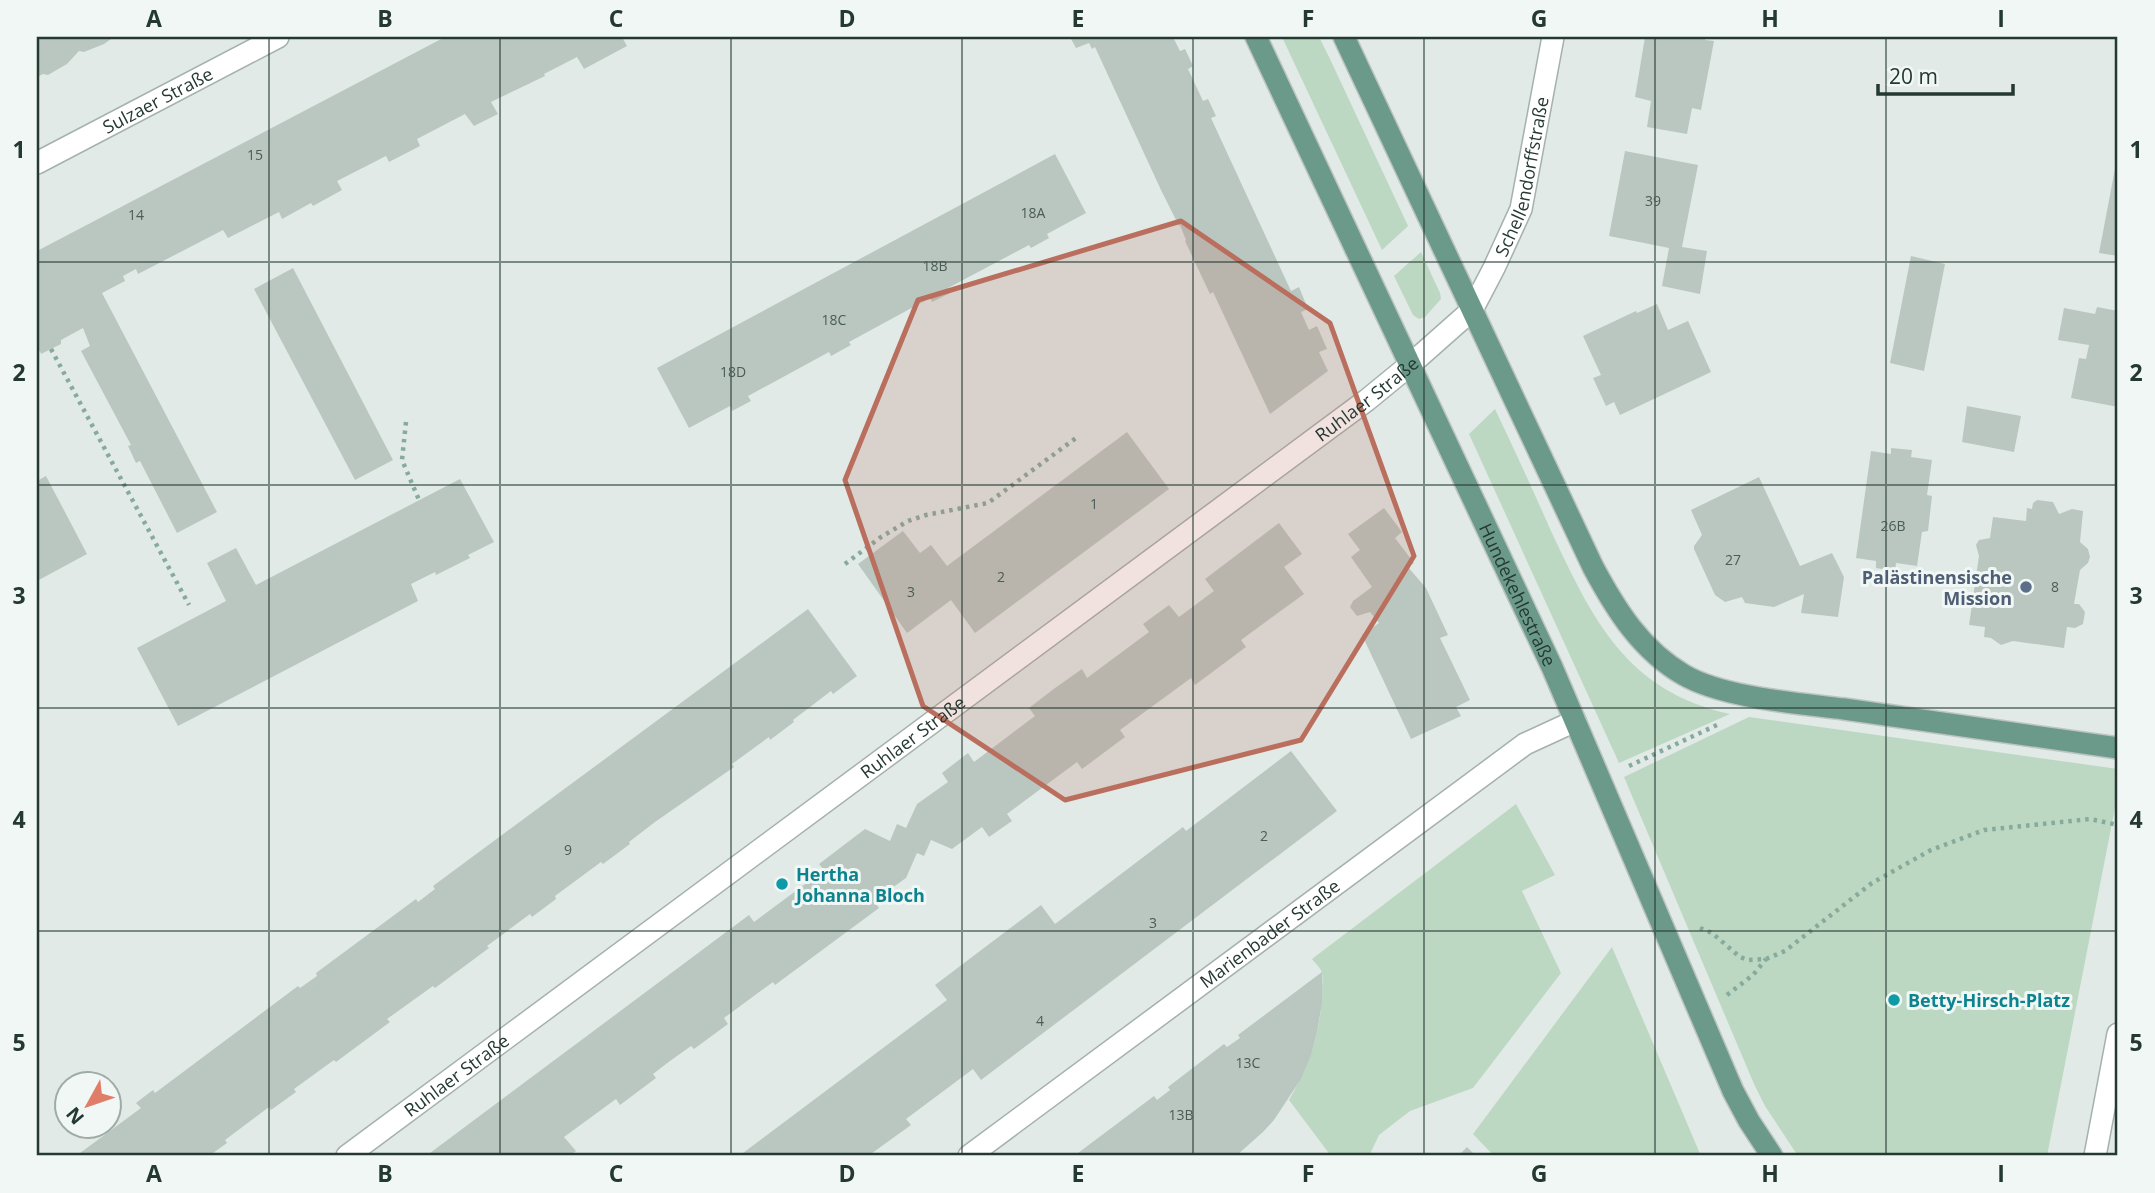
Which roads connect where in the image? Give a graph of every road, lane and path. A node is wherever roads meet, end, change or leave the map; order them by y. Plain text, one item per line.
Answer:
1 (278, 37) edge
2 (1256, 37) edge
3 (1344, 37) edge
4 (1553, 37) edge
5 (37, 163) edge
6 (1472, 310) junction
7 (51, 349) dead end
8 (1411, 364) junction
9 (406, 422) dead end
10 (1076, 438) dead end
11 (419, 500) dead end
12 (845, 564) dead end
13 (189, 605) dead end
14 (1575, 721) junction
15 (1726, 721) dead end
16 (2118, 748) edge
17 (1621, 770) dead end
18 (2118, 825) edge
19 (1697, 927) dead end
20 (2118, 1034) edge
21 (347, 1156) edge
22 (970, 1156) edge
23 (1772, 1156) edge
24 (2095, 1156) edge

1 - 5 street, Sulzaer Straße
2 - 8 main road, Hundekehlestraße
3 - 6 main road
4 - 6 street, Schellendorffstraße
6 - 8 street, Ruhlaer Straße
6 - 16 main road
7 - 13 path
8 - 14 main road, Hundekehlestraße
8 - 21 street, Ruhlaer Straße
9 - 11 path
10 - 12 path
14 - 22 street, Marienbader Straße
14 - 23 main road, Hundekehlestraße
15 - 17 path
18 - 19 path
20 - 24 street

